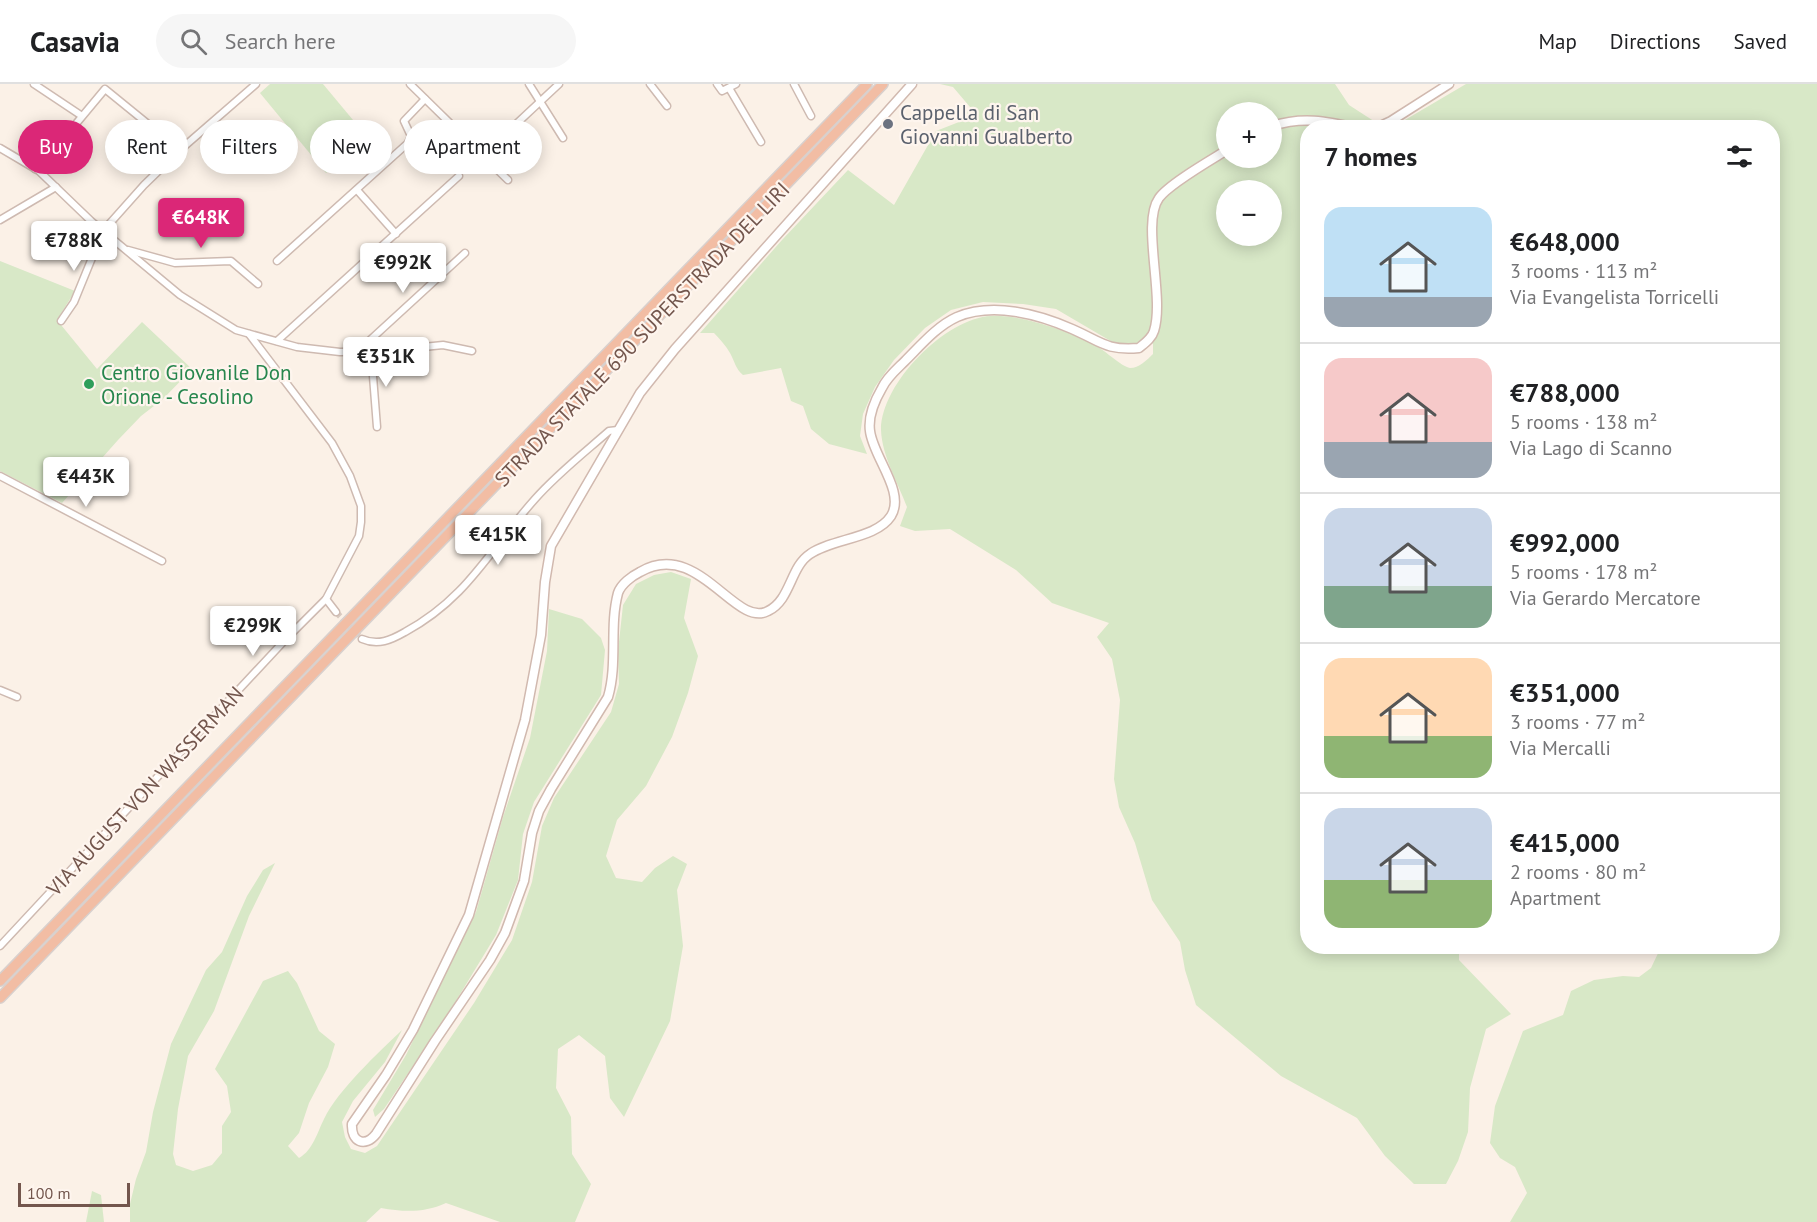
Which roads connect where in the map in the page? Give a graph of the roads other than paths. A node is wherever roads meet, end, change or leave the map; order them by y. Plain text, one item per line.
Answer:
1 (34, 84) edge
2 (256, 84) edge
3 (410, 84) edge
4 (529, 84) edge
5 (559, 84) edge
6 (650, 84) edge
7 (717, 84) edge
8 (736, 84) edge
9 (794, 84) edge
10 (867, 84) edge
11 (883, 84) edge
12 (912, 84) edge
13 (1449, 84) edge
14 (729, 88) junction
15 (425, 99) junction
16 (539, 102) junction
17 (667, 106) dead end
18 (82, 116) junction
19 (811, 116) dead end
20 (79, 120) edge
21 (144, 120) edge
22 (447, 120) edge
23 (520, 120) edge
24 (1300, 120) edge
25 (1300, 120) edge
26 (1323, 120) edge
27 (1393, 120) edge
28 (1282, 124) edge
29 (563, 138) dead end
30 (760, 142) dead end
31 (188, 143) edge
32 (0, 148) edge
33 (1216, 157) edge
34 (18, 159) edge
35 (41, 174) edge
36 (156, 174) edge
37 (502, 174) edge
38 (459, 176) dead end
39 (508, 180) dead end
40 (56, 187) junction
41 (357, 190) junction
42 (0, 219) edge
43 (103, 231) junction
44 (396, 234) junction
45 (126, 250) junction
46 (465, 253) dead end
47 (277, 261) dead end
48 (258, 284) dead end
49 (61, 321) dead end
50 (249, 334) junction
51 (277, 341) junction
52 (371, 351) junction
53 (472, 351) dead end
54 (356, 352) junction
55 (377, 427) dead end
56 (618, 430) junction
57 (0, 476) edge
58 (162, 561) dead end
59 (326, 599) junction
60 (336, 612) tunnel mouth
61 (362, 639) dead end
62 (0, 690) edge
63 (18, 697) dead end
64 (0, 946) edge
65 (0, 981) edge
66 (0, 998) edge

1 - 18 street
2 - 31 street
3 - 15 street
4 - 16 street
5 - 16 street
6 - 17 street
7 - 14 street
8 - 14 street
9 - 19 street
10 - 65 highway, STRADA STATALE 690 SUPERSTRADA DEL LIRI
11 - 66 highway, STRADA STATALE 690 SUPERSTRADA DEL LIRI
12 - 56 main road
13 - 27 main road
14 - 30 street
15 - 22 street
15 - 41 street
16 - 23 street
16 - 29 street
18 - 20 street
18 - 21 street
24 - 28 main road
25 - 26 main road
32 - 34 street
33 - 56 main road
35 - 40 street
36 - 43 street
37 - 39 street
38 - 44 street
40 - 42 street
40 - 43 street
41 - 44 street
41 - 47 street
43 - 45 street
43 - 49 street
44 - 51 street
45 - 48 street
45 - 50 street
46 - 54 street
50 - 51 street
50 - 59 street, VIA AUGUST VON WASSERMAN
51 - 54 street
52 - 53 street
52 - 54 street
52 - 55 street
56 - 61 street
57 - 58 street
59 - 60 street
59 - 64 street, VIA AUGUST VON WASSERMAN
62 - 63 street

